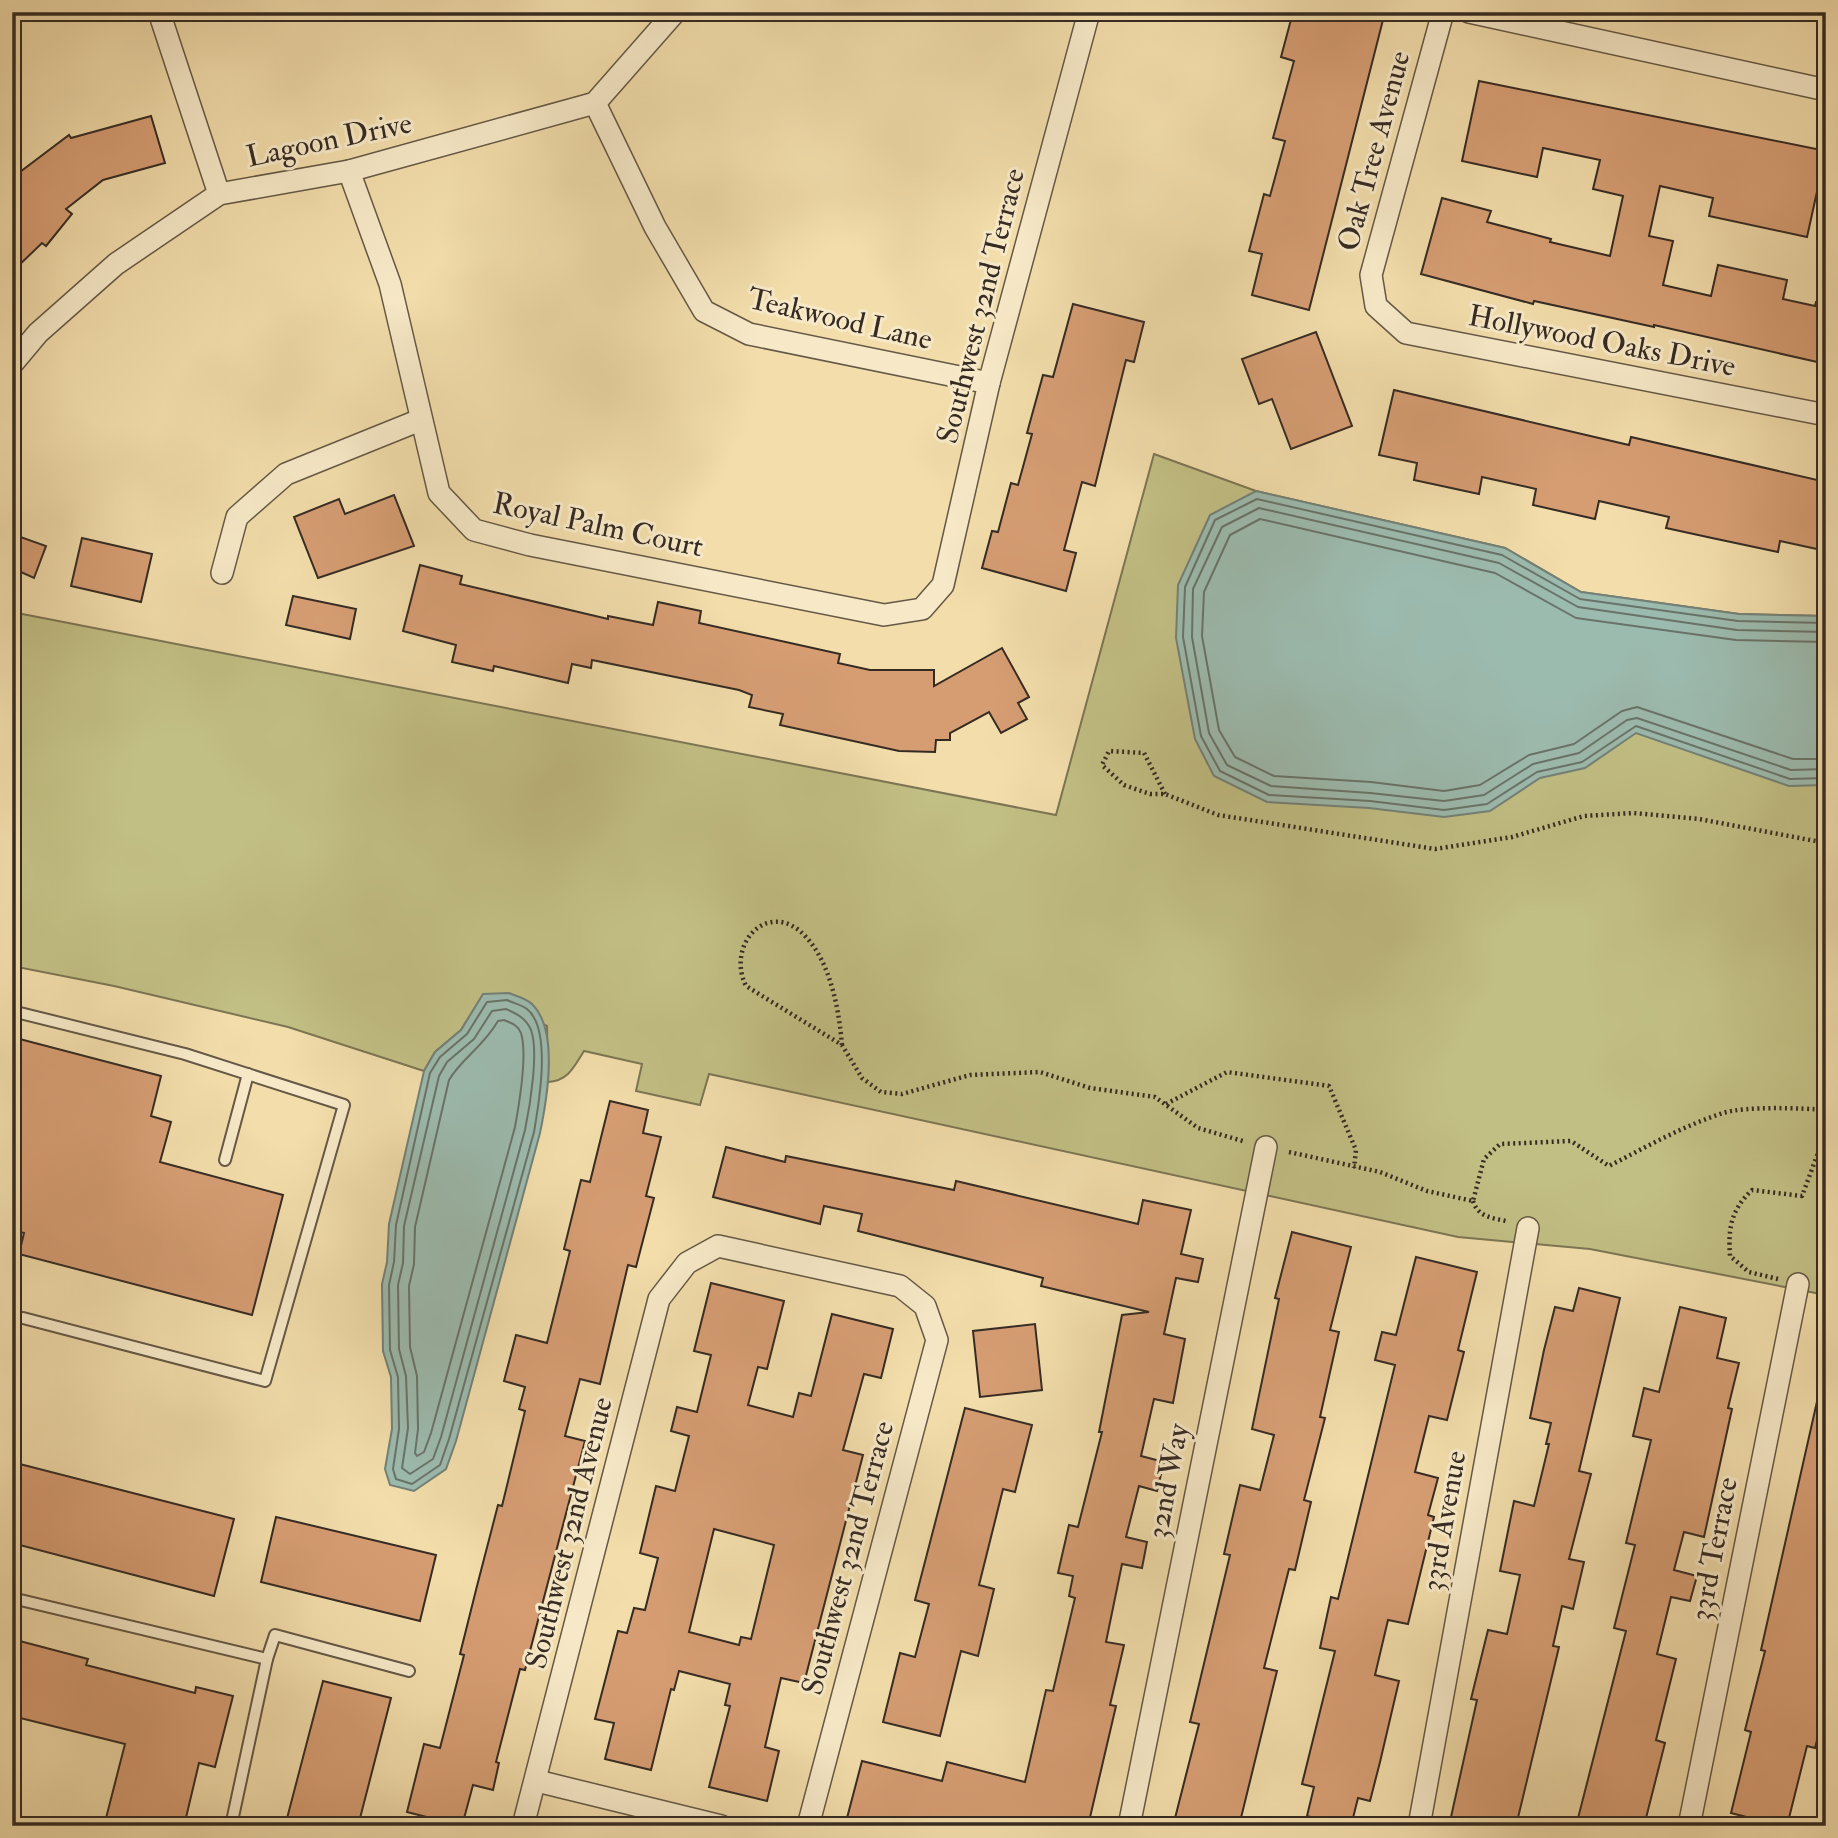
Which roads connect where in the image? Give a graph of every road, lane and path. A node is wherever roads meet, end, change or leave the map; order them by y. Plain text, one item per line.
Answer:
1 (159, 12) edge
2 (675, 12) edge
3 (1089, 12) edge
4 (1443, 12) edge
5 (1469, 12) edge
6 (1826, 90) edge
7 (595, 103) junction
8 (349, 171) junction
9 (219, 194) junction
10 (1376, 306) joint
11 (12, 364) edge
12 (989, 383) junction
13 (1826, 415) edge
14 (420, 420) junction
15 (222, 573) dead end
16 (922, 609) joint
17 (1165, 794) junction
18 (1826, 843) edge
19 (12, 1011) edge
20 (842, 1045) junction
21 (248, 1074) junction
22 (1166, 1104) junction
23 (1825, 1110) edge
24 (1266, 1147) junction
25 (225, 1160) dead end
26 (1353, 1168) junction
27 (1473, 1201) junction
28 (1528, 1228) joint
29 (1798, 1284) joint
30 (925, 1306) joint
31 (23, 1318) dead end
32 (12, 1598) edge
33 (267, 1659) junction
34 (409, 1671) dead end
35 (537, 1781) junction
36 (231, 1826) edge
37 (523, 1826) edge
38 (720, 1826) edge
39 (808, 1826) edge
40 (1129, 1826) edge
41 (1419, 1826) edge
42 (1689, 1826) edge

1 - 9 street
2 - 7 street
3 - 12 street, Southwest 32nd Terrace
4 - 10 street, Oak Tree Avenue
5 - 6 street
7 - 8 street, Lagoon Drive
7 - 12 street, Teakwood Lane
8 - 9 street, Lagoon Drive
8 - 14 street, Royal Palm Court
9 - 11 street, Lagoon Drive
10 - 13 street, Hollywood Oaks Drive
12 - 16 street, Southwest 32nd Terrace
14 - 15 street
14 - 16 street, Royal Palm Court
17 - 17 path
17 - 18 path
19 - 21 lane
20 - 20 path
20 - 22 path
21 - 25 lane
21 - 31 lane
22 - 24 path
22 - 26 path
23 - 27 path
23 - 29 path
24 - 26 path
24 - 40 street, 32nd Way
26 - 27 path
27 - 28 path
28 - 41 street, 33rd Avenue
29 - 42 street, 33rd Terrace
30 - 35 street, Southwest 32nd Avenue
30 - 39 street, Southwest 32nd Terrace
32 - 33 lane
33 - 34 lane
33 - 36 lane
35 - 37 street, Southwest 32nd Avenue
35 - 38 street

